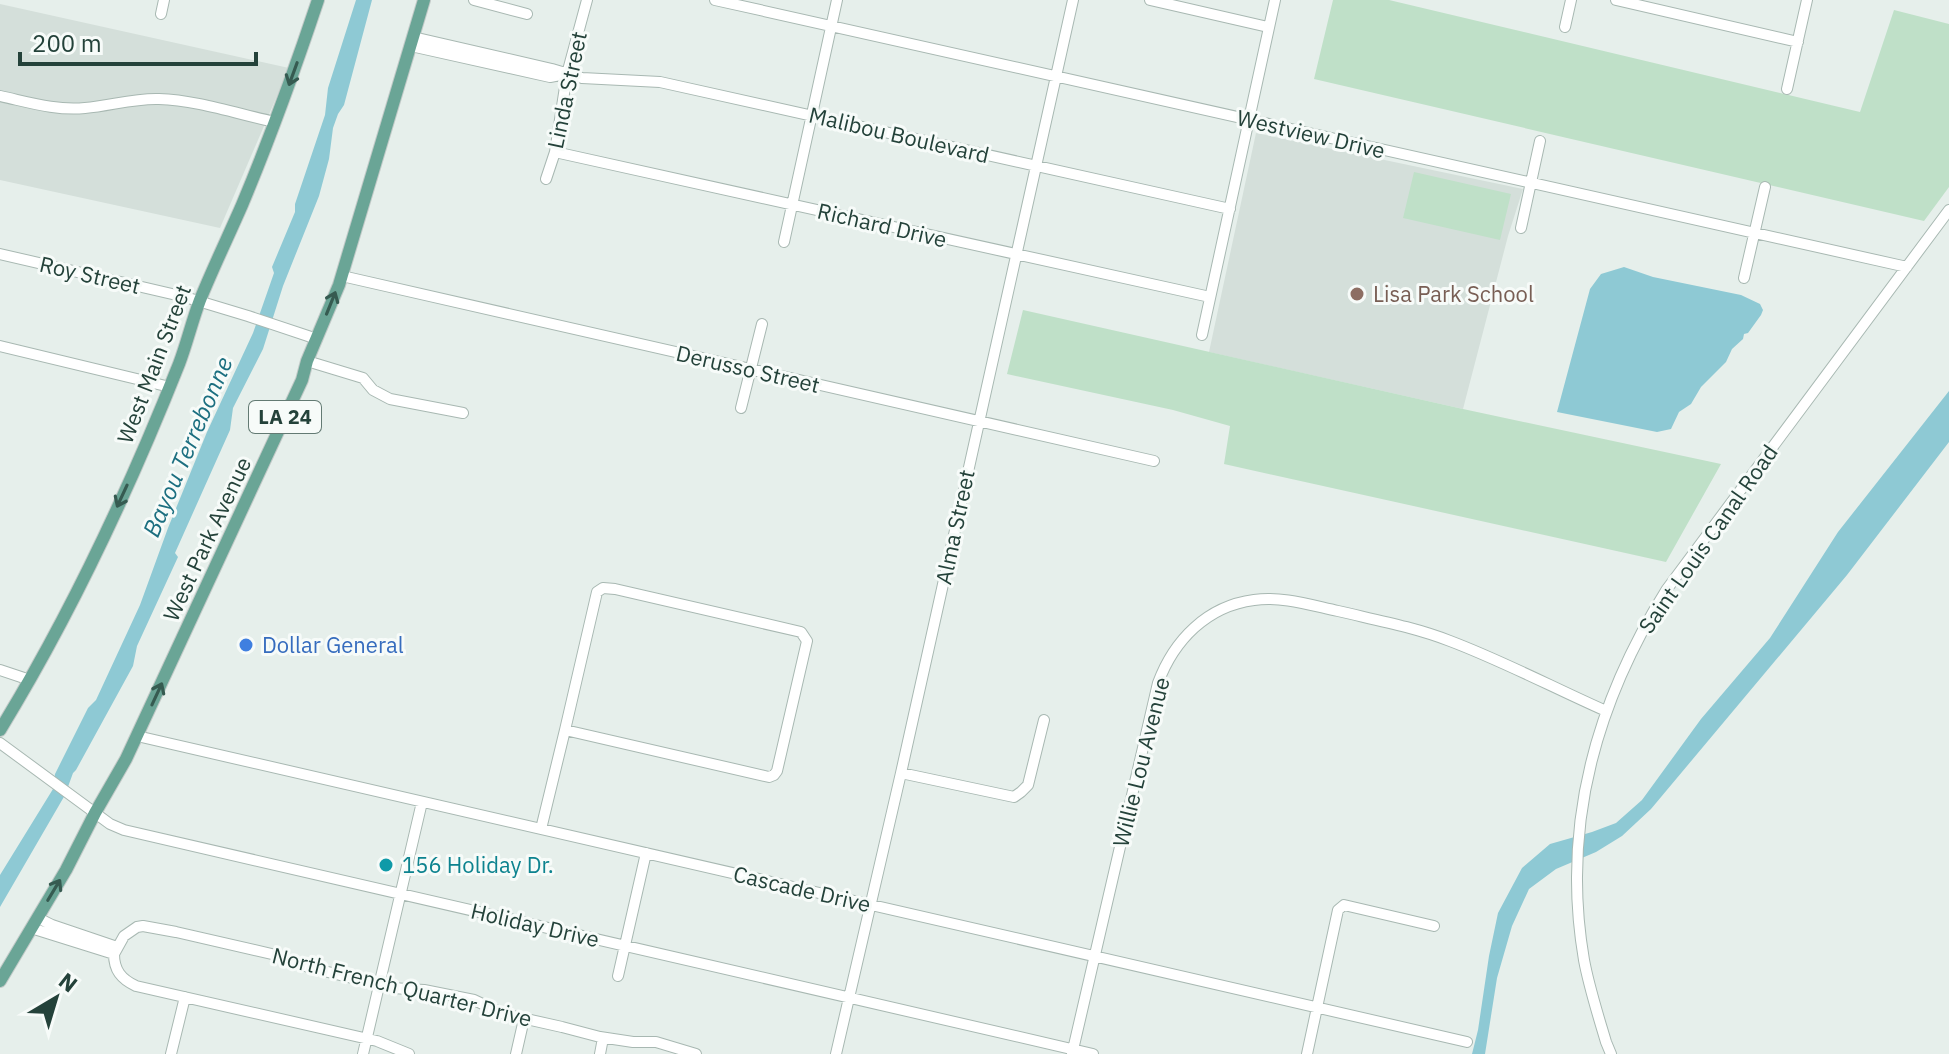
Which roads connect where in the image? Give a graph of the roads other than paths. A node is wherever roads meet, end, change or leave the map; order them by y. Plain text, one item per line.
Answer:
1 (164, 0) edge
2 (318, 0) edge
3 (424, 0) edge
4 (474, 0) edge
5 (587, 0) edge
6 (715, 0) edge
7 (837, 0) edge
8 (1073, 0) edge
9 (1150, 0) edge
10 (1275, 0) edge
11 (1571, 0) edge
12 (1616, 0) edge
13 (1807, 0) edge
14 (161, 14) dead end
15 (527, 14) dead end
16 (832, 26) junction
17 (1268, 27) junction
18 (1565, 27) dead end
19 (412, 42) junction
20 (1798, 42) junction
21 (567, 74) junction
22 (1057, 77) junction
23 (1787, 89) dead end
24 (0, 96) edge
25 (812, 116) junction
26 (1249, 120) junction
27 (275, 122) junction
28 (1540, 141) dead end
29 (555, 152) junction
30 (1037, 166) junction
31 (546, 179) dead end
32 (1531, 183) junction
33 (1765, 187) dead end
34 (792, 205) junction
35 (1230, 209) junction
36 (1949, 210) edge
37 (1521, 228) dead end
38 (1754, 233) junction
39 (784, 242) dead end
40 (0, 254) edge
41 (1017, 255) junction
42 (1907, 267) junction
43 (342, 276) junction
44 (1744, 278) dead end
45 (1210, 297) junction
46 (200, 301) junction
47 (762, 324) dead end
48 (1202, 335) dead end
49 (317, 339) junction
50 (0, 346) edge
51 (307, 361) junction
52 (750, 369) junction
53 (170, 387) junction
54 (741, 408) dead end
55 (463, 413) dead end
56 (979, 422) junction
57 (1154, 461) dead end
58 (0, 670) edge
59 (30, 680) junction
60 (1606, 711) junction
61 (1044, 720) dead end
62 (0, 730) edge
63 (565, 730) junction
64 (137, 736) junction
65 (0, 743) edge
66 (901, 773) junction
67 (422, 802) junction
68 (95, 813) junction
69 (541, 829) junction
70 (646, 853) junction
71 (400, 894) junction
72 (870, 905) junction
73 (34, 923) junction
74 (1434, 926) dead end
75 (625, 946) junction
76 (115, 951) junction
77 (1095, 957) junction
78 (618, 976) dead end
79 (0, 981) edge
80 (379, 985) junction
81 (185, 997) junction
82 (849, 997) junction
83 (1317, 1008) junction
84 (524, 1019) junction
85 (366, 1038) junction
86 (603, 1038) junction
87 (1467, 1042) dead end
88 (1073, 1052) edge
89 (171, 1054) edge
90 (363, 1054) edge
91 (409, 1054) edge
92 (516, 1054) edge
93 (600, 1054) edge
94 (696, 1054) edge
95 (836, 1054) edge
96 (1093, 1054) edge
97 (1307, 1054) edge
98 (1611, 1054) edge

1 - 14 street
2 -> 27 main road, West Main Street
3 - 19 main road, West Park Avenue / LA 24
4 - 15 street
5 - 21 street, Linda Street
6 - 16 street, Westview Drive
7 - 16 street
8 - 22 street, Alma Street
9 - 17 street
10 - 17 street
11 - 18 street
12 - 20 street
13 - 20 street
16 - 22 street, Westview Drive
16 - 25 street
17 - 26 street
19 - 21 street, Malibou Boulevard
19 - 43 main road, West Park Avenue / LA 24
20 - 23 street
21 - 25 street, Malibou Boulevard
21 - 29 street, Linda Street
22 - 26 street, Westview Drive
22 - 30 street, Alma Street
24 - 27 street
25 - 30 street, Malibou Boulevard
25 - 34 street
26 - 32 street, Westview Drive
26 - 35 street
27 - 46 main road, West Main Street
28 - 32 street
29 - 31 street, Linda Street
29 - 34 street, Richard Drive
30 - 35 street, Malibou Boulevard
30 - 41 street, Alma Street
32 - 37 street
32 - 38 street, Westview Drive
33 - 38 street
34 - 39 street
34 - 41 street, Richard Drive
35 - 45 street
36 - 42 street, Saint Louis Canal Road
38 - 42 street, Westview Drive
38 - 44 street
40 - 46 street, Roy Street
41 - 45 street, Richard Drive
41 - 56 street, Alma Street
42 - 60 street, Saint Louis Canal Road
49 -> 43 main road, West Park Avenue / LA 24
43 - 52 street, Derusso Street
45 - 48 street
46 - 49 street, Roy Street
46 - 53 main road, West Main Street
47 - 52 street
49 - 51 main road, West Park Avenue / LA 24
50 - 53 street
51 - 55 street
64 -> 51 main road, West Park Avenue / LA 24
52 - 54 street
52 - 56 street, Derusso Street
53 -> 59 main road, West Main Street
56 - 57 street, Derusso Street
56 - 66 street, Alma Street
58 - 59 street
59 - 62 main road, West Main Street
60 - 77 street, Willie Lou Avenue
60 - 98 street, Saint Louis Canal Road
61 - 66 street
63 - 63 street
63 - 69 street
64 - 67 street, Cascade Drive
64 - 68 main road, West Park Avenue / LA 24
65 - 68 street, Holiday Drive
66 - 72 street, Alma Street
67 - 69 street, Cascade Drive
67 - 71 street
68 - 71 street, Holiday Drive
73 -> 68 main road, West Park Avenue / LA 24
69 - 70 street, Cascade Drive
70 - 72 street, Cascade Drive
70 - 75 street
71 - 75 street, Holiday Drive
71 - 80 street
72 - 77 street, Cascade Drive
72 - 82 street, Alma Street
73 - 76 street
73 - 79 main road, West Park Avenue / LA 24
74 - 83 street
75 - 78 street
75 - 82 street, Holiday Drive
76 - 80 street, North French Quarter Drive
76 - 81 street
77 - 83 street, Cascade Drive
77 - 88 street, Willie Lou Avenue
80 - 84 street, North French Quarter Drive
80 - 85 street
81 - 85 street
81 - 89 street
82 - 88 street, Holiday Drive
82 - 95 street, Alma Street
83 - 87 street, Cascade Drive
83 - 97 street
84 - 86 street, North French Quarter Drive
84 - 92 street
85 - 90 street
85 - 91 street
86 - 93 street
86 - 94 street, North French Quarter Drive
88 - 96 street, Holiday Drive

